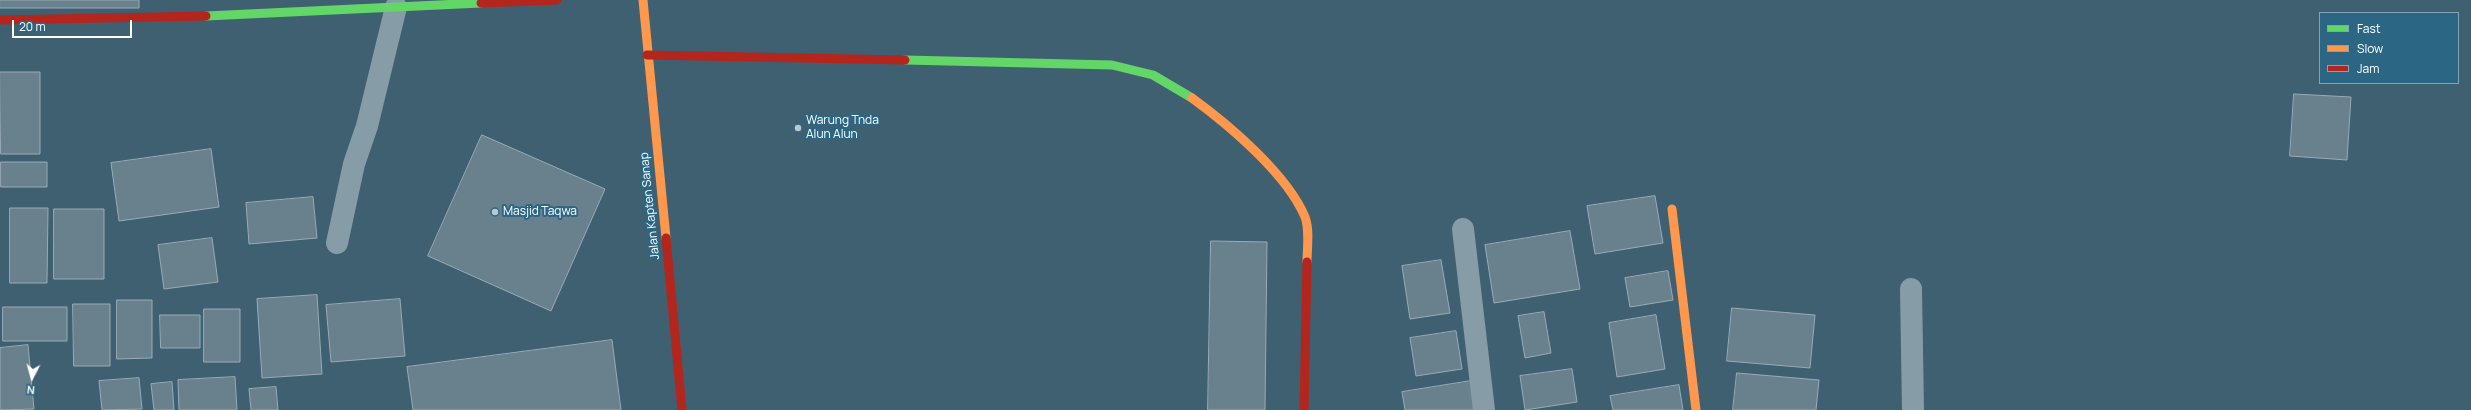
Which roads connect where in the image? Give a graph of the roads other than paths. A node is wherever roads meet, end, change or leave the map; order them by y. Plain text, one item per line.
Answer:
1 (557, 0) edge
2 (643, 0) edge
3 (396, 7) junction
4 (0, 20) edge
5 (647, 55) junction
6 (1672, 209) dead end
7 (1463, 230) dead end
8 (337, 244) dead end
9 (1911, 289) dead end
10 (682, 410) edge
11 (1304, 410) edge
12 (1484, 410) edge
13 (1696, 410) edge
14 (1913, 410) edge

1 - 3 street
2 - 5 street, Jalan Kapten Sanap
3 - 4 street
3 - 8 street
5 - 10 street, Jalan Kapten Sanap
5 - 11 street
6 - 13 street
7 - 12 street
9 - 14 street

